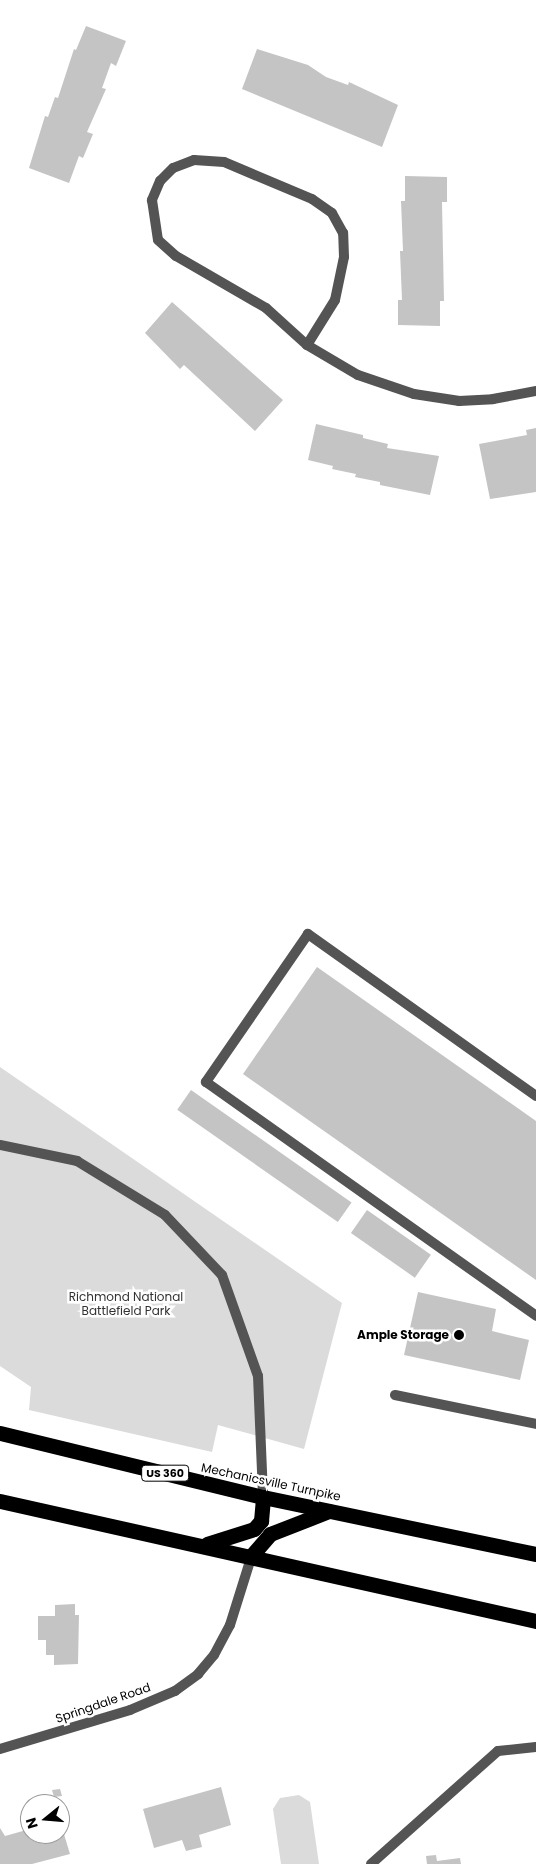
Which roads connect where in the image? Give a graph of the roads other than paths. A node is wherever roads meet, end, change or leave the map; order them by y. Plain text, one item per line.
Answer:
1 (306, 344) junction
2 (536, 391) edge
3 (536, 1096) edge
4 (0, 1145) edge
5 (536, 1316) edge
6 (395, 1395) dead end
7 (536, 1424) edge
8 (0, 1434) edge
9 (263, 1497) junction
10 (0, 1501) edge
11 (331, 1510) junction
12 (206, 1545) junction
13 (536, 1554) edge
14 (252, 1555) junction
15 (536, 1621) edge
16 (536, 1747) edge
17 (0, 1749) edge
18 (371, 1864) edge

1 - 1 street
1 - 2 street
3 - 5 street
4 - 9 street
6 - 7 street
8 - 9 highway, Mechanicsville Turnpike / US 360
9 - 11 highway, Mechanicsville Turnpike / US 360
9 - 12 highway
10 - 12 highway
11 - 13 highway, Mechanicsville Turnpike / US 360
11 - 14 highway
12 - 14 highway
14 - 15 highway
14 - 17 street, Springdale Road
16 - 18 street

